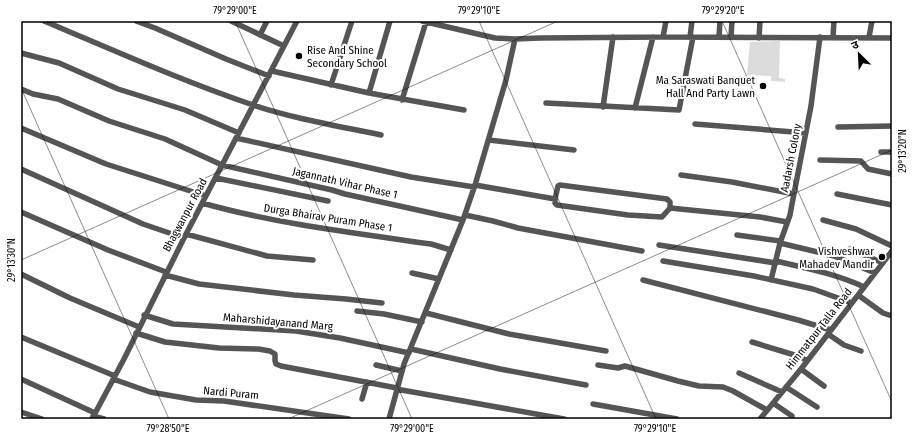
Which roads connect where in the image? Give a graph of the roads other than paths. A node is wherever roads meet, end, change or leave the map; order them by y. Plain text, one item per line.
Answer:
1 (44, 21) edge
2 (136, 21) edge
3 (231, 21) edge
4 (267, 21) edge
5 (297, 21) edge
6 (352, 21) edge
7 (390, 21) edge
8 (666, 21) edge
9 (692, 21) edge
10 (720, 21) edge
11 (732, 21) edge
12 (760, 21) edge
13 (834, 21) edge
14 (872, 21) edge
15 (424, 22) edge
16 (260, 35) junction
17 (613, 37) junction
18 (653, 37) junction
19 (663, 37) junction
20 (692, 37) junction
21 (719, 37) junction
22 (731, 37) junction
23 (833, 37) junction
24 (869, 37) junction
25 (759, 38) junction
26 (820, 38) junction
27 (892, 38) edge
28 (515, 39) junction
29 (284, 46) junction
30 (21, 53) edge
31 (270, 73) junction
32 (331, 85) junction
33 (21, 89) edge
34 (368, 93) junction
35 (402, 100) junction
36 (546, 103) dead end
37 (253, 105) junction
38 (603, 107) junction
39 (635, 108) junction
40 (464, 110) dead end
41 (695, 124) dead end
42 (892, 126) edge
43 (838, 127) dead end
44 (21, 128) edge
45 (806, 133) junction
46 (238, 135) junction
47 (381, 135) dead end
48 (489, 140) junction
49 (574, 150) dead end
50 (881, 152) dead end
51 (892, 152) edge
52 (820, 160) dead end
53 (222, 165) junction
54 (21, 169) edge
55 (892, 174) edge
56 (681, 175) dead end
57 (216, 178) junction
58 (474, 186) junction
59 (794, 194) junction
60 (837, 194) dead end
61 (206, 196) junction
62 (555, 199) junction
63 (328, 201) dead end
64 (202, 204) junction
65 (892, 205) edge
66 (670, 208) junction
67 (21, 212) edge
68 (464, 218) junction
69 (823, 220) dead end
70 (787, 222) junction
71 (737, 235) dead end
72 (185, 236) junction
73 (780, 242) junction
74 (659, 245) dead end
75 (892, 246) edge
76 (850, 249) dead end
77 (451, 250) junction
78 (642, 251) dead end
79 (891, 255) edge
80 (313, 260) dead end
81 (663, 261) dead end
82 (776, 262) junction
83 (883, 263) junction
84 (412, 272) dead end
85 (166, 273) junction
86 (875, 273) junction
87 (21, 274) edge
88 (439, 279) junction
89 (643, 280) dead end
90 (771, 280) junction
91 (864, 287) junction
92 (858, 295) junction
93 (382, 303) dead end
94 (852, 303) junction
95 (357, 311) dead end
96 (426, 313) junction
97 (144, 315) junction
98 (892, 316) edge
99 (422, 322) junction
100 (139, 327) junction
101 (829, 332) junction
102 (136, 333) junction
103 (21, 337) edge
104 (752, 342) dead end
105 (410, 351) junction
106 (606, 351) dead end
107 (861, 351) dead end
108 (807, 361) junction
109 (376, 365) dead end
110 (598, 365) dead end
111 (801, 369) junction
112 (402, 371) junction
113 (739, 373) dead end
114 (114, 378) junction
115 (21, 379) edge
116 (367, 382) junction
117 (586, 386) dead end
118 (824, 386) dead end
119 (786, 387) junction
120 (397, 388) junction
121 (782, 392) junction
122 (362, 399) dead end
123 (773, 403) junction
124 (593, 404) dead end
125 (817, 407) dead end
126 (767, 410) junction
127 (21, 412) edge
128 (93, 416) edge
129 (792, 416) dead end
130 (42, 419) edge
131 (104, 419) edge
132 (349, 419) edge
133 (389, 419) edge
134 (564, 419) edge
135 (677, 419) edge
136 (760, 419) edge

1 - 37 street
2 - 31 street
3 - 16 street
4 - 16 street
5 - 29 street, Bhagwanpur Road
6 - 32 street
7 - 34 street
8 - 19 street
9 - 20 street
10 - 21 street
11 - 22 street
12 - 25 street
13 - 23 street
14 - 24 street
15 - 28 street
15 - 35 street
16 - 29 street
17 - 18 street
17 - 28 street
17 - 38 street
18 - 19 street
18 - 39 street
19 - 20 street
20 - 21 street
20 - 39 street
21 - 22 street
22 - 25 street
23 - 24 street
23 - 26 street
24 - 27 street
25 - 26 street
26 - 45 street, Aadarsh Colony
28 - 48 street
29 - 31 street, Bhagwanpur Road
30 - 46 street
31 - 32 street
31 - 37 street, Bhagwanpur Road
32 - 34 street
33 - 53 street, Jagannath Vihar Phase 1
34 - 35 street
35 - 40 street
36 - 38 street
37 - 46 street, Bhagwanpur Road
37 - 47 street
38 - 39 street
41 - 45 street
42 - 43 street
44 - 61 street
45 - 59 street, Aadarsh Colony
46 - 53 street, Bhagwanpur Road
46 - 58 street
48 - 49 street
48 - 58 street
50 - 51 street
52 - 55 street
53 - 57 street, Bhagwanpur Road
53 - 68 street, Jagannath Vihar Phase 1
54 - 72 street
56 - 59 street
57 - 61 street, Bhagwanpur Road
57 - 63 street
58 - 62 street
58 - 68 street
59 - 70 street, Aadarsh Colony
60 - 65 street
61 - 64 street, Bhagwanpur Road
62 - 66 street
62 - 66 street
64 - 72 street, Bhagwanpur Road
64 - 77 street, Durga Bhairav Puram Phase 1
66 - 70 street
67 - 85 street
68 - 77 street
68 - 78 street, Jagannath Vihar Phase 1
69 - 75 street
70 - 73 street, Aadarsh Colony
71 - 73 street
72 - 80 street
72 - 85 street, Bhagwanpur Road
73 - 82 street, Aadarsh Colony
73 - 86 street
74 - 82 street
76 - 83 street
77 - 88 street
79 - 83 street, Himmatpur Talla Road
81 - 90 street
82 - 90 street, Aadarsh Colony
82 - 91 street
83 - 86 street, Himmatpur Talla Road
84 - 88 street
85 - 93 street
85 - 97 street, Bhagwanpur Road
86 - 91 street, Himmatpur Talla Road
87 - 100 street
88 - 96 street
89 - 101 street
90 - 94 street
91 - 92 street, Himmatpur Talla Road
92 - 94 street, Himmatpur Talla Road
92 - 98 street
94 - 101 street, Himmatpur Talla Road
95 - 99 street
96 - 99 street
96 - 106 street
97 - 100 street, Bhagwanpur Road
97 - 105 street, Maharshidayanand Marg
99 - 105 street
100 - 102 street, Bhagwanpur Road
101 - 107 street
101 - 108 street, Himmatpur Talla Road
102 - 114 street, Bhagwanpur Road
102 - 116 street
103 - 114 street, Nardi Puram
104 - 108 street
105 - 112 street
105 - 117 street, Maharshidayanand Marg
108 - 111 street, Himmatpur Talla Road
109 - 112 street
110 - 126 street
111 - 118 street
111 - 119 street, Himmatpur Talla Road
112 - 120 street
113 - 121 street
114 - 128 street, Bhagwanpur Road
114 - 132 street, Nardi Puram
115 - 128 street
116 - 120 street
116 - 122 street
119 - 121 street, Himmatpur Talla Road
119 - 125 street
120 - 133 street
120 - 134 street
121 - 123 street, Himmatpur Talla Road
123 - 126 street, Himmatpur Talla Road
123 - 129 street
124 - 135 street
126 - 136 street, Himmatpur Talla Road
127 - 130 street
128 - 131 street

